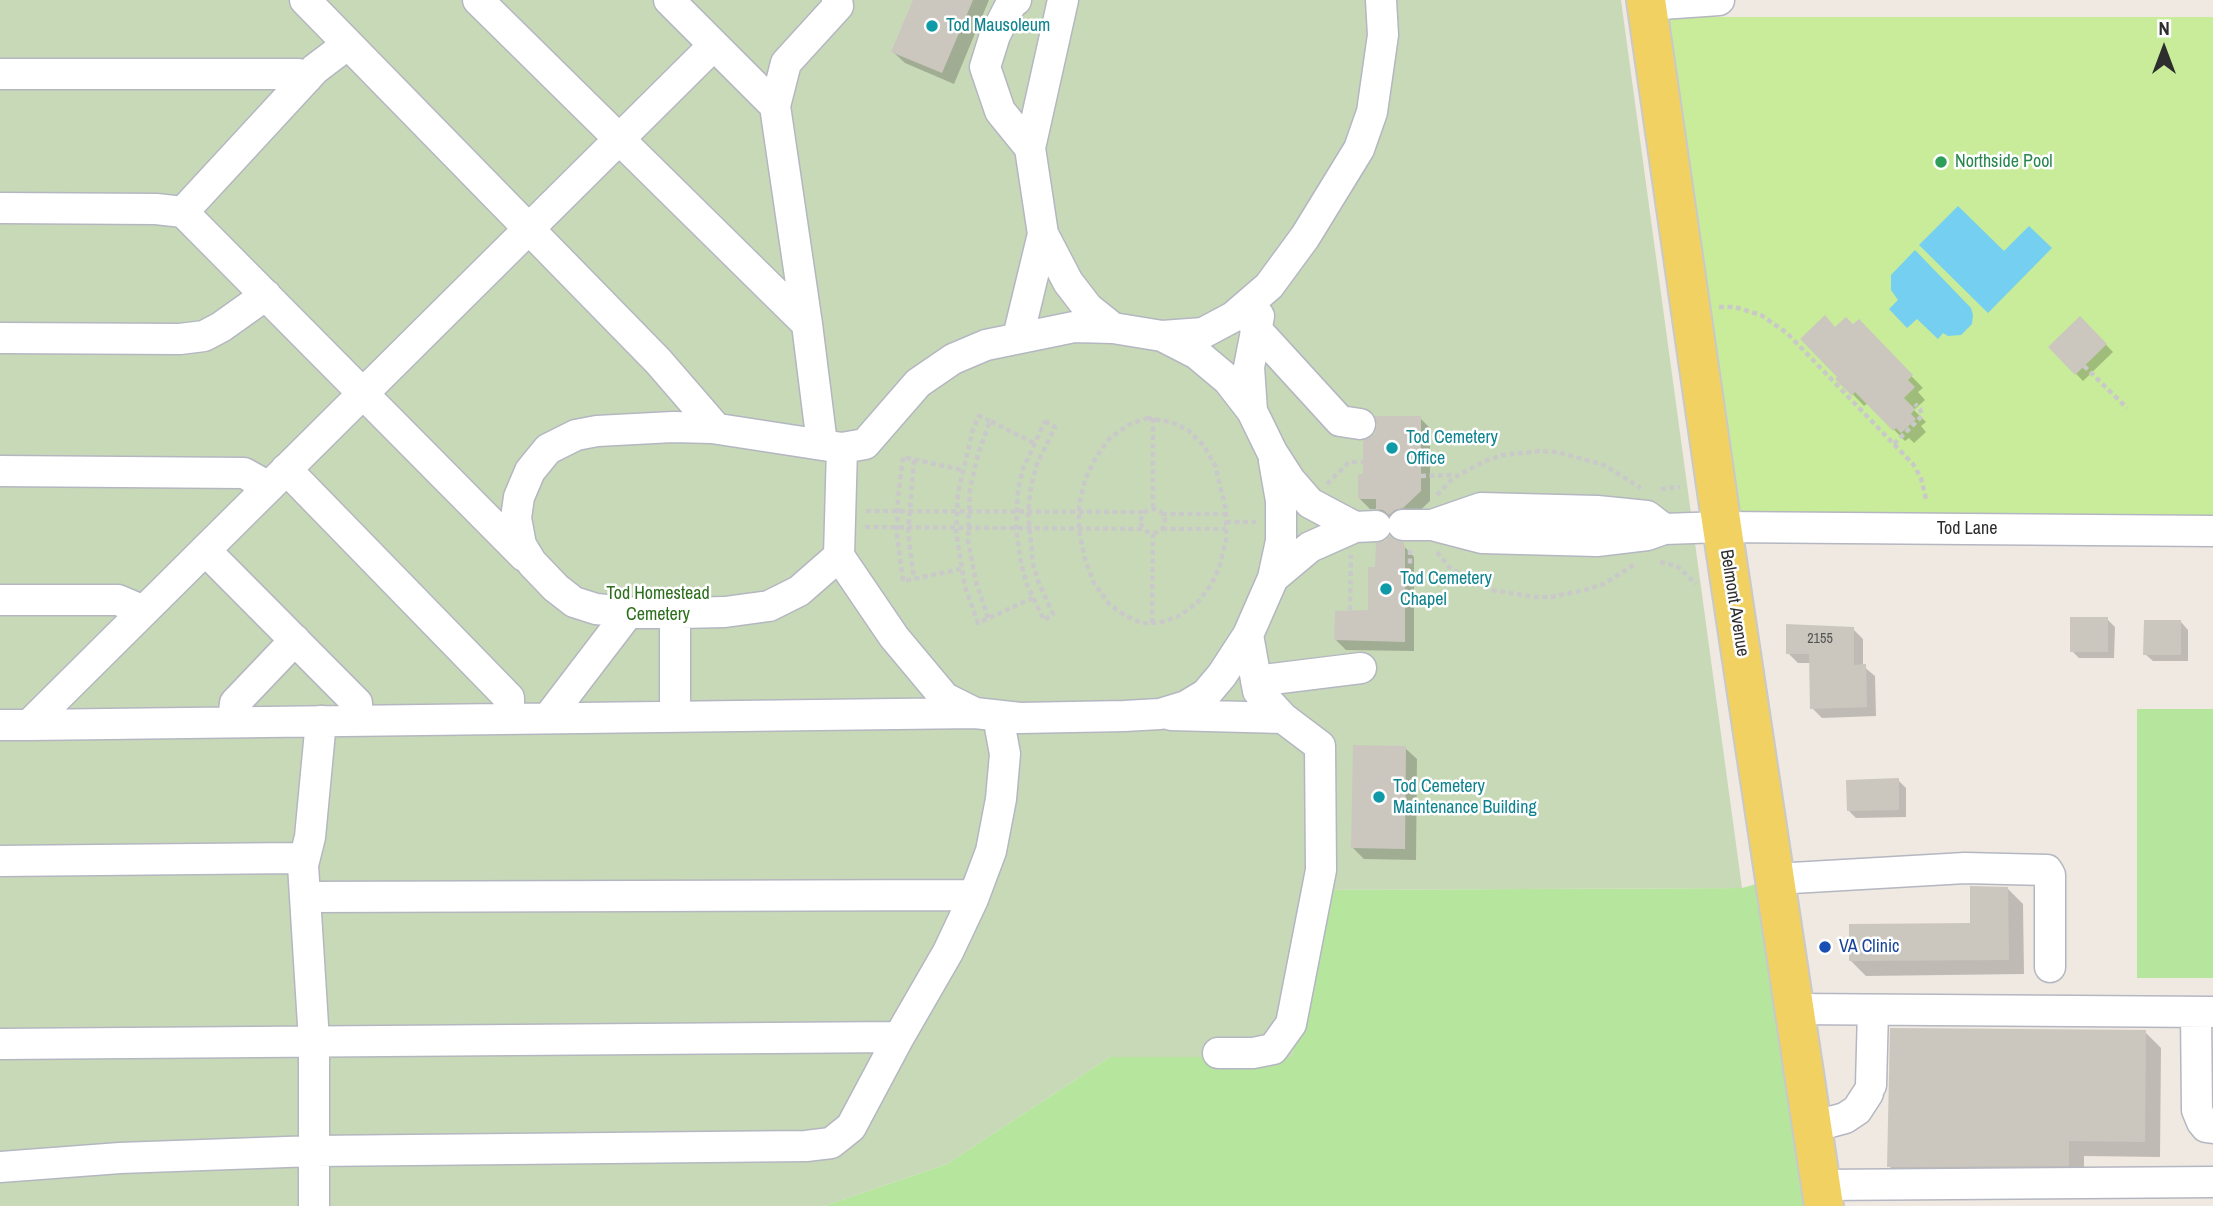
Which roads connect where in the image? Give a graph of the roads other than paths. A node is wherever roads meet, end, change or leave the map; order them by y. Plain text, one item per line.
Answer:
1 (305, 0) edge
2 (478, 0) edge
3 (669, 0) edge
4 (837, 0) edge
5 (1016, 0) edge
6 (1063, 0) edge
7 (1381, 0) edge
8 (1718, 0) edge
9 (1646, 3) edge
10 (348, 44) junction
11 (714, 45) junction
12 (0, 74) edge
13 (307, 78) junction
14 (775, 106) junction
15 (620, 140) junction
16 (1030, 148) junction
17 (0, 208) edge
18 (183, 212) junction
19 (529, 229) junction
20 (1043, 234) junction
21 (1269, 286) junction
22 (266, 295) junction
23 (807, 324) junction
24 (1112, 328) junction
25 (1255, 328) junction
26 (1162, 336) junction
27 (1018, 337) junction
28 (0, 338) edge
29 (363, 393) junction
30 (1252, 411) junction
31 (1360, 424) dead end
32 (716, 428) junction
33 (832, 446) junction
34 (1272, 452) junction
35 (0, 471) edge
36 (277, 478) junction
37 (1722, 527) junction
38 (840, 531) junction
39 (2213, 531) edge
40 (1401, 532) junction
41 (205, 550) junction
42 (532, 563) junction
43 (1273, 578) junction
44 (0, 600) edge
45 (144, 611) junction
46 (629, 612) junction
47 (675, 613) junction
48 (1248, 635) junction
49 (295, 640) junction
50 (1361, 668) dead end
51 (1256, 681) junction
52 (1160, 714) junction
53 (986, 715) junction
54 (675, 717) junction
55 (548, 718) junction
56 (1283, 718) junction
57 (509, 719) junction
58 (321, 721) junction
59 (358, 721) junction
60 (233, 722) junction
61 (29, 724) junction
62 (0, 725) edge
63 (0, 861) edge
64 (303, 865) junction
65 (1775, 879) junction
66 (974, 895) junction
67 (305, 897) junction
68 (2050, 967) dead end
69 (1795, 1009) junction
70 (1873, 1010) junction
71 (2205, 1012) edge
72 (899, 1037) junction
73 (314, 1041) junction
74 (0, 1044) edge
75 (1218, 1053) dead end
76 (1812, 1127) junction
77 (2213, 1128) edge
78 (314, 1151) junction
79 (0, 1167) edge
80 (2213, 1182) edge
81 (1823, 1196) edge
82 (314, 1206) edge

1 - 10 street
2 - 15 street
3 - 11 street
4 - 14 street
5 - 16 street
6 - 16 street
7 - 21 street
8 - 9 street
9 - 37 main road, Belmont Avenue
10 - 13 street
10 - 19 street
11 - 14 street
11 - 15 street
12 - 13 street
13 - 18 street
14 - 23 street
15 - 19 street
15 - 23 street
16 - 20 street
17 - 18 street
18 - 22 street
19 - 29 street
19 - 32 street
20 - 24 street
20 - 27 street
21 - 25 street
21 - 26 street
22 - 28 street
22 - 29 street
23 - 33 street
24 - 26 street
24 - 27 street
25 - 30 street
25 - 31 street
26 - 30 street
27 - 33 street
29 - 36 street
29 - 42 street
30 - 34 street
32 - 33 street
32 - 42 street
33 - 38 street
34 - 40 street
34 - 43 street
35 - 36 street
36 - 41 street
36 - 57 street
37 - 39 street, Tod Lane
37 - 40 street, Tod Lane
37 - 65 main road, Belmont Avenue
38 - 47 street
38 - 53 street
40 - 43 street
41 - 45 street
41 - 49 street
42 - 46 street
43 - 48 street
44 - 45 street
45 - 61 street
46 - 47 street
46 - 55 street
47 - 54 street
48 - 51 street
48 - 52 street
49 - 59 street
49 - 60 street
50 - 51 street
51 - 56 street
52 - 53 street
52 - 56 street
53 - 54 street
53 - 66 street
54 - 55 street
55 - 57 street
56 - 75 street
57 - 59 street
58 - 59 street
58 - 60 street
58 - 64 street
60 - 61 street
61 - 62 street
63 - 64 street
64 - 67 street
65 - 68 street
65 - 69 main road, Belmont Avenue
66 - 67 street
66 - 72 street
67 - 73 street
69 - 70 street
69 - 76 main road, Belmont Avenue
70 - 71 street
70 - 76 street
71 - 77 street
72 - 73 street
72 - 78 street
73 - 74 street
73 - 78 street
76 - 81 main road, Belmont Avenue
78 - 79 street
78 - 82 street
80 - 81 street

